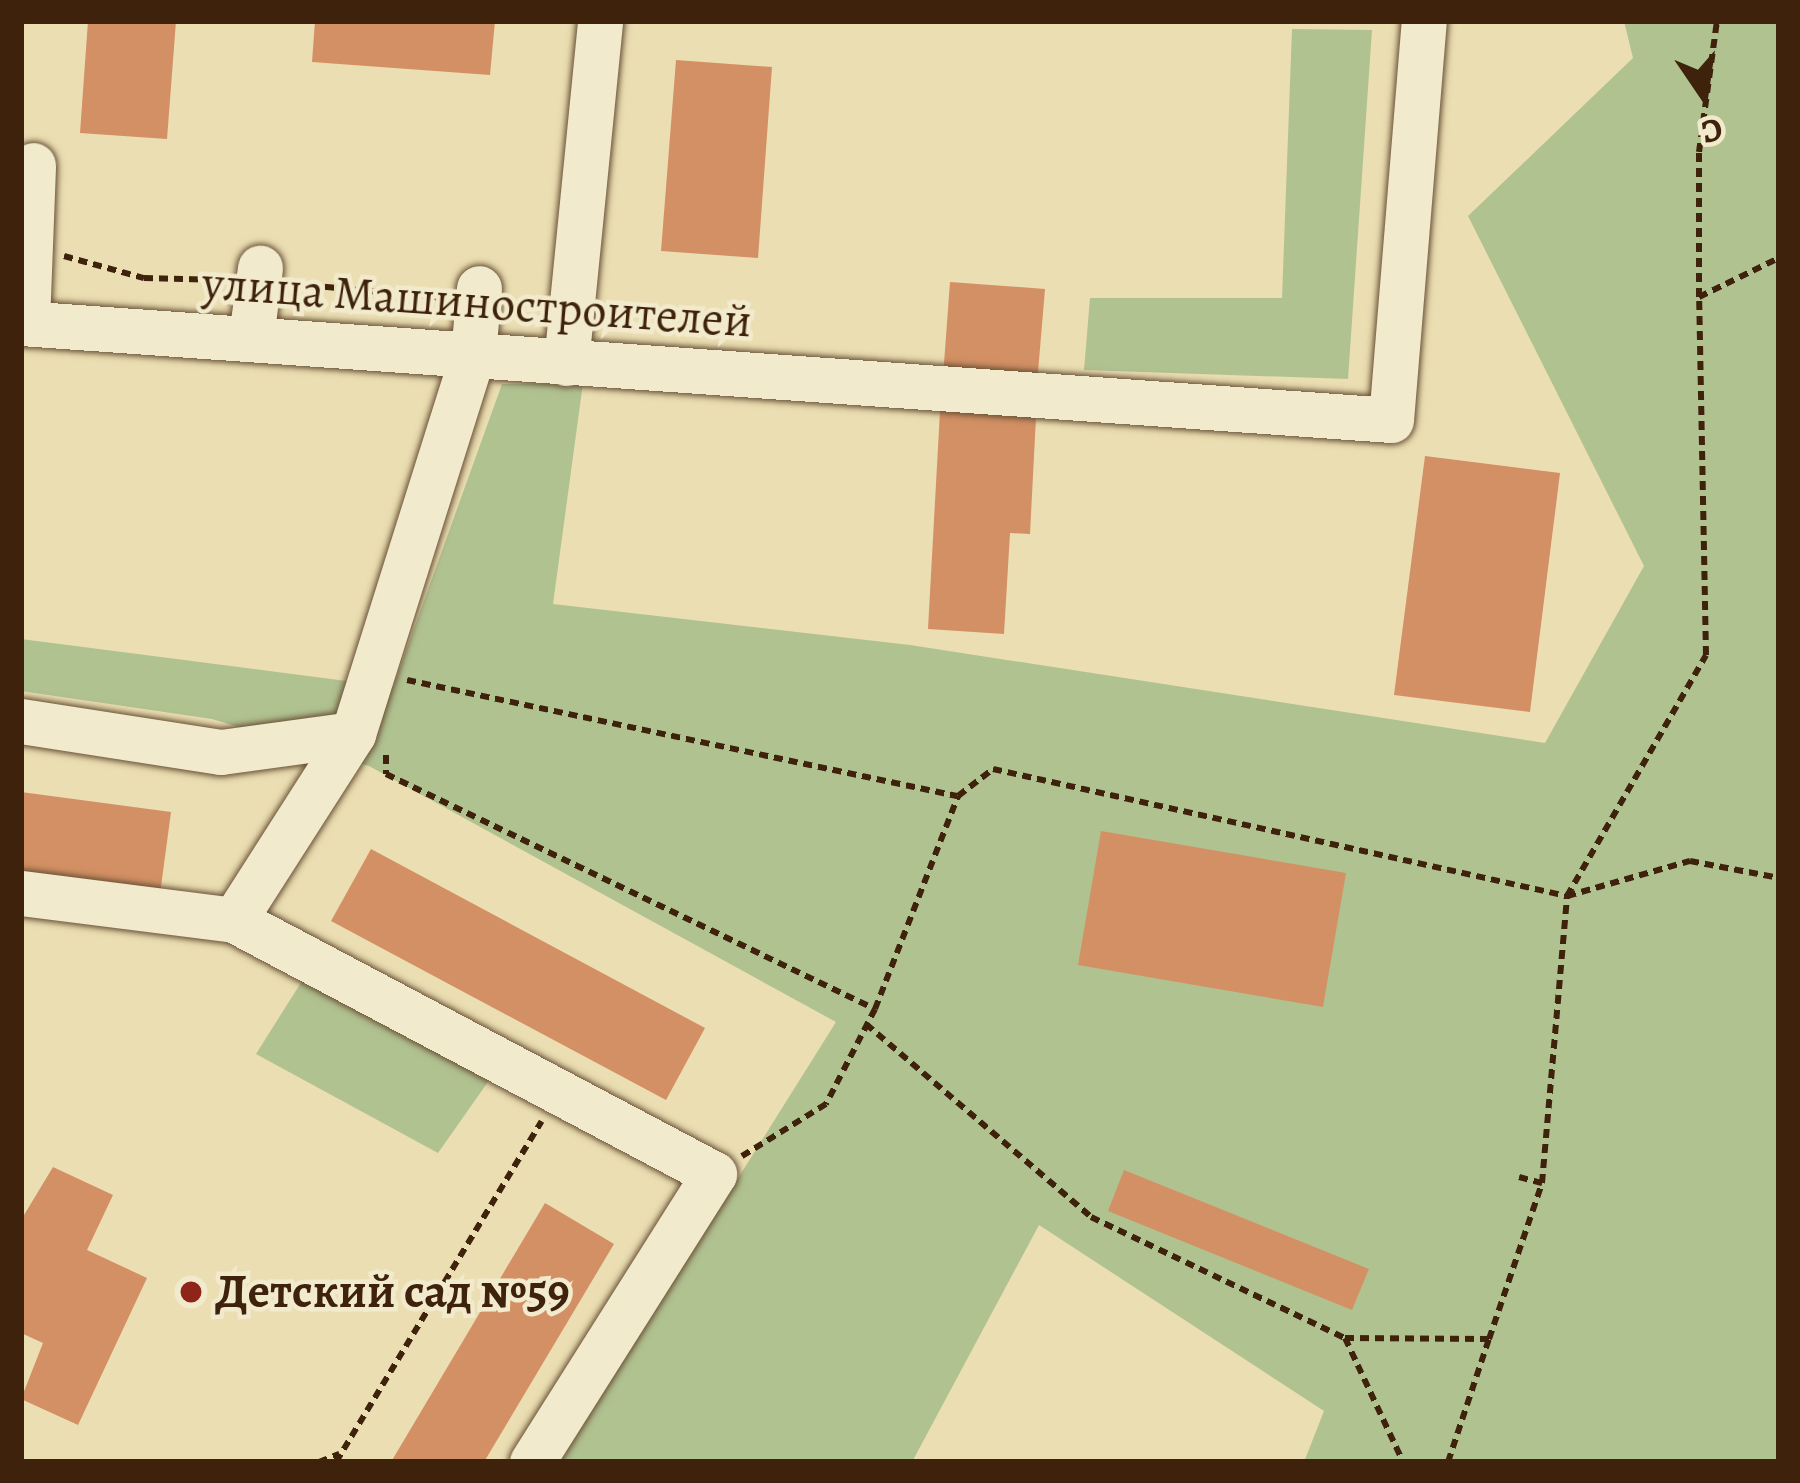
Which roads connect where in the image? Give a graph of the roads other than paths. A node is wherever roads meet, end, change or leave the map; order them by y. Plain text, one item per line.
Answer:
1 (600, 21) edge
2 (1424, 21) edge
3 (33, 165) dead end
4 (260, 268) dead end
5 (479, 288) dead end
6 (24, 323) edge
7 (250, 338) junction
8 (473, 354) junction
9 (566, 363) junction
10 (21, 721) edge
11 (369, 734) junction
12 (21, 893) edge
13 (234, 920) junction
14 (532, 1462) edge

1 - 9 street
2 - 9 street, улица Машиностроителей
3 - 6 street
4 - 7 street
5 - 8 street
6 - 7 street, улица Машиностроителей
7 - 8 street, улица Машиностроителей
8 - 9 street, улица Машиностроителей
8 - 11 street
10 - 11 street
11 - 13 street
12 - 13 street
13 - 14 street

